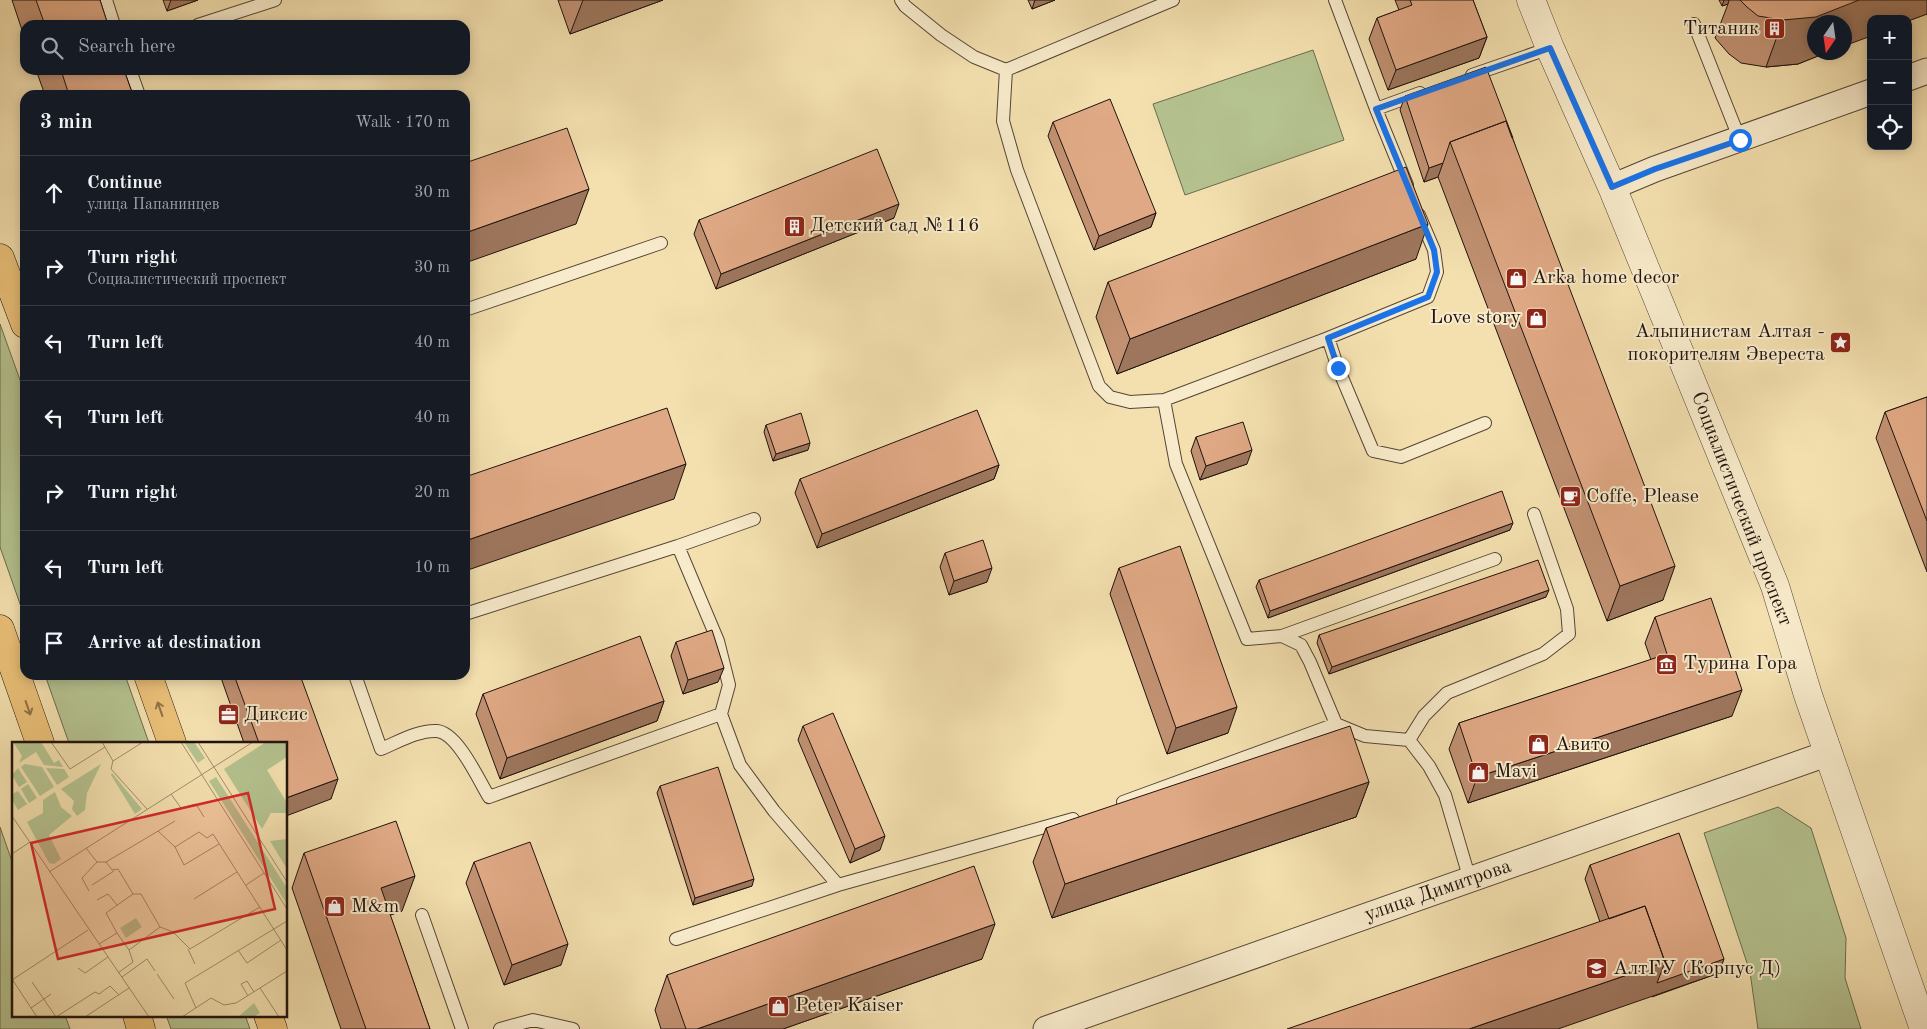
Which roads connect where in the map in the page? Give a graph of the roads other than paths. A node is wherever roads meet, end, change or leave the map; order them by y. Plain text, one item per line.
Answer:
1 (106, 0) edge
2 (275, 0) edge
3 (901, 0) edge
4 (1173, 0) edge
5 (1335, 0) edge
6 (1531, 0) edge
7 (112, 20) edge
8 (213, 20) edge
9 (1694, 24) dead end
10 (1550, 48) junction
11 (1006, 70) junction
12 (1927, 71) edge
13 (132, 75) edge
14 (1912, 77) edge
15 (1459, 80) edge
16 (1431, 89) edge
17 (137, 90) edge
18 (1867, 93) edge
19 (1376, 109) junction
20 (1740, 140) junction
21 (1612, 187) junction
22 (661, 244) dead end
23 (0, 258) edge
24 (470, 308) edge
25 (20, 310) edge
26 (1328, 338) junction
27 (1164, 400) junction
28 (1484, 423) dead end
29 (1534, 514) dead end
30 (754, 519) dead end
31 (678, 546) junction
32 (1495, 558) dead end
33 (470, 612) edge
34 (0, 629) edge
35 (1282, 636) junction
36 (150, 680) edge
37 (356, 680) edge
38 (721, 714) junction
39 (1336, 724) junction
40 (1409, 740) junction
41 (40, 742) edge
42 (172, 742) edge
43 (1829, 753) junction
44 (1114, 806) edge
45 (1086, 816) edge
46 (1470, 880) junction
47 (838, 885) junction
48 (422, 915) dead end
49 (676, 939) dead end
50 (136, 1016) edge
51 (268, 1016) edge
52 (141, 1029) edge
53 (273, 1029) edge
54 (462, 1029) edge
55 (500, 1029) edge
56 (573, 1029) edge
57 (1046, 1029) edge
58 (1924, 1029) edge

1 - 7 lane
2 - 8 lane
3 - 11 lane
4 - 11 lane
5 - 19 lane
6 - 10 street, Социалистический проспект
9 - 20 lane
10 - 15 lane
10 - 21 street, Социалистический проспект
11 - 27 lane
12 - 14 street
13 - 17 lane
16 - 19 lane
18 - 20 street
19 - 26 lane
20 - 21 street
21 - 43 street, Социалистический проспект
22 - 24 lane
23 - 25 main road
26 - 27 lane
26 - 28 lane
27 - 35 lane
29 - 40 lane
30 - 31 lane
31 - 33 lane
31 - 38 lane
32 - 35 lane
34 -> 41 main road
35 - 39 lane
42 -> 36 main road
37 - 38 lane
38 - 47 lane
39 - 40 lane
39 - 44 lane
40 - 46 lane
43 - 46 street, улица Димитрова
43 - 58 street, Социалистический проспект
45 - 47 lane
46 - 57 street, улица Димитрова
47 - 49 lane
48 - 54 lane
50 - 52 main road
51 - 53 main road
55 - 56 lane

